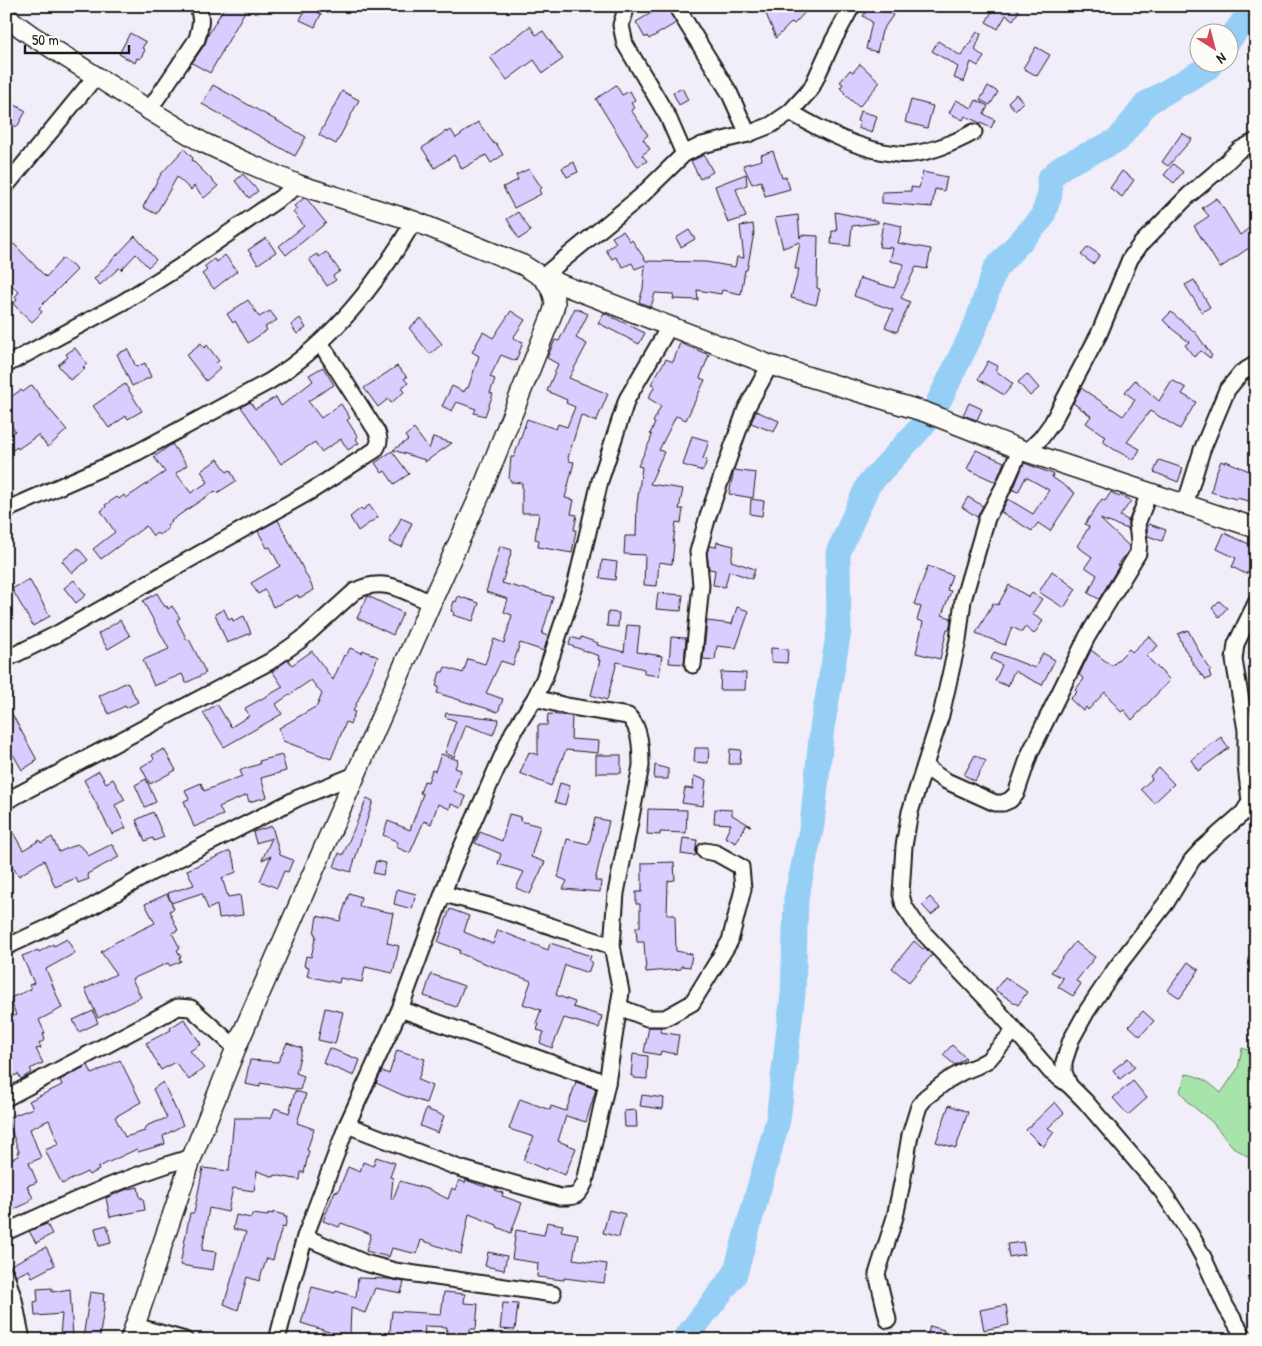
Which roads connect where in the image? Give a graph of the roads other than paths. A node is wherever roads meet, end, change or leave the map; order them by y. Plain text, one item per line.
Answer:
1 (197, 6) edge
2 (627, 6) edge
3 (676, 6) edge
4 (852, 6) edge
5 (6, 17) edge
6 (96, 76) junction
7 (149, 110) junction
8 (790, 112) junction
9 (974, 132) dead end
10 (748, 134) junction
11 (1256, 141) edge
12 (684, 154) junction
13 (299, 185) junction
14 (6, 186) edge
15 (414, 221) junction
16 (542, 277) junction
17 (669, 327) junction
18 (321, 344) junction
19 (1256, 364) edge
20 (6, 365) edge
21 (770, 365) junction
22 (1024, 451) junction
23 (1148, 493) junction
24 (1185, 505) junction
25 (6, 510) edge
26 (1256, 528) edge
27 (431, 603) junction
28 (1256, 604) edge
29 (6, 659) edge
30 (693, 665) dead end
31 (535, 698) junction
32 (925, 767) junction
33 (356, 775) junction
34 (6, 801) edge
35 (705, 851) dead end
36 (444, 894) junction
37 (612, 946) junction
38 (6, 947) edge
39 (619, 1007) junction
40 (400, 1009) junction
41 (1014, 1031) junction
42 (236, 1048) junction
43 (607, 1083) junction
44 (1069, 1085) junction
45 (6, 1098) edge
46 (347, 1125) junction
47 (192, 1157) junction
48 (6, 1232) edge
49 (305, 1237) junction
50 (6, 1276) edge
51 (552, 1294) dead end
52 (888, 1320) dead end
53 (132, 1333) edge
54 (22, 1340) edge
55 (185, 1340) edge
56 (277, 1340) edge
57 (1246, 1340) edge

1 - 7 street
2 - 12 street
3 - 10 street
4 - 8 street
5 - 6 street
6 - 7 street
6 - 14 street
7 - 13 street
8 - 9 street
8 - 10 street
10 - 12 street
11 - 22 street
12 - 16 street
13 - 15 street
13 - 20 street
15 - 16 street
15 - 18 street
16 - 17 street
16 - 27 street
17 - 21 street
17 - 31 street
18 - 25 street
18 - 29 street
19 - 24 street
21 - 22 street
21 - 30 street
22 - 23 street
22 - 32 street
23 - 24 street
23 - 32 street
24 - 26 street
27 - 33 street
27 - 34 street
28 - 44 street
31 - 36 street
31 - 37 street
32 - 41 street
33 - 38 street
33 - 42 street
35 - 39 street
36 - 37 street
36 - 40 street
37 - 39 street
39 - 43 street
40 - 43 street
40 - 46 street
41 - 44 street
41 - 52 street
42 - 45 street
42 - 47 street
43 - 46 street
44 - 57 street
46 - 49 street
47 - 48 street
47 - 53 street
49 - 51 street
49 - 56 street
50 - 54 street
53 - 55 street

